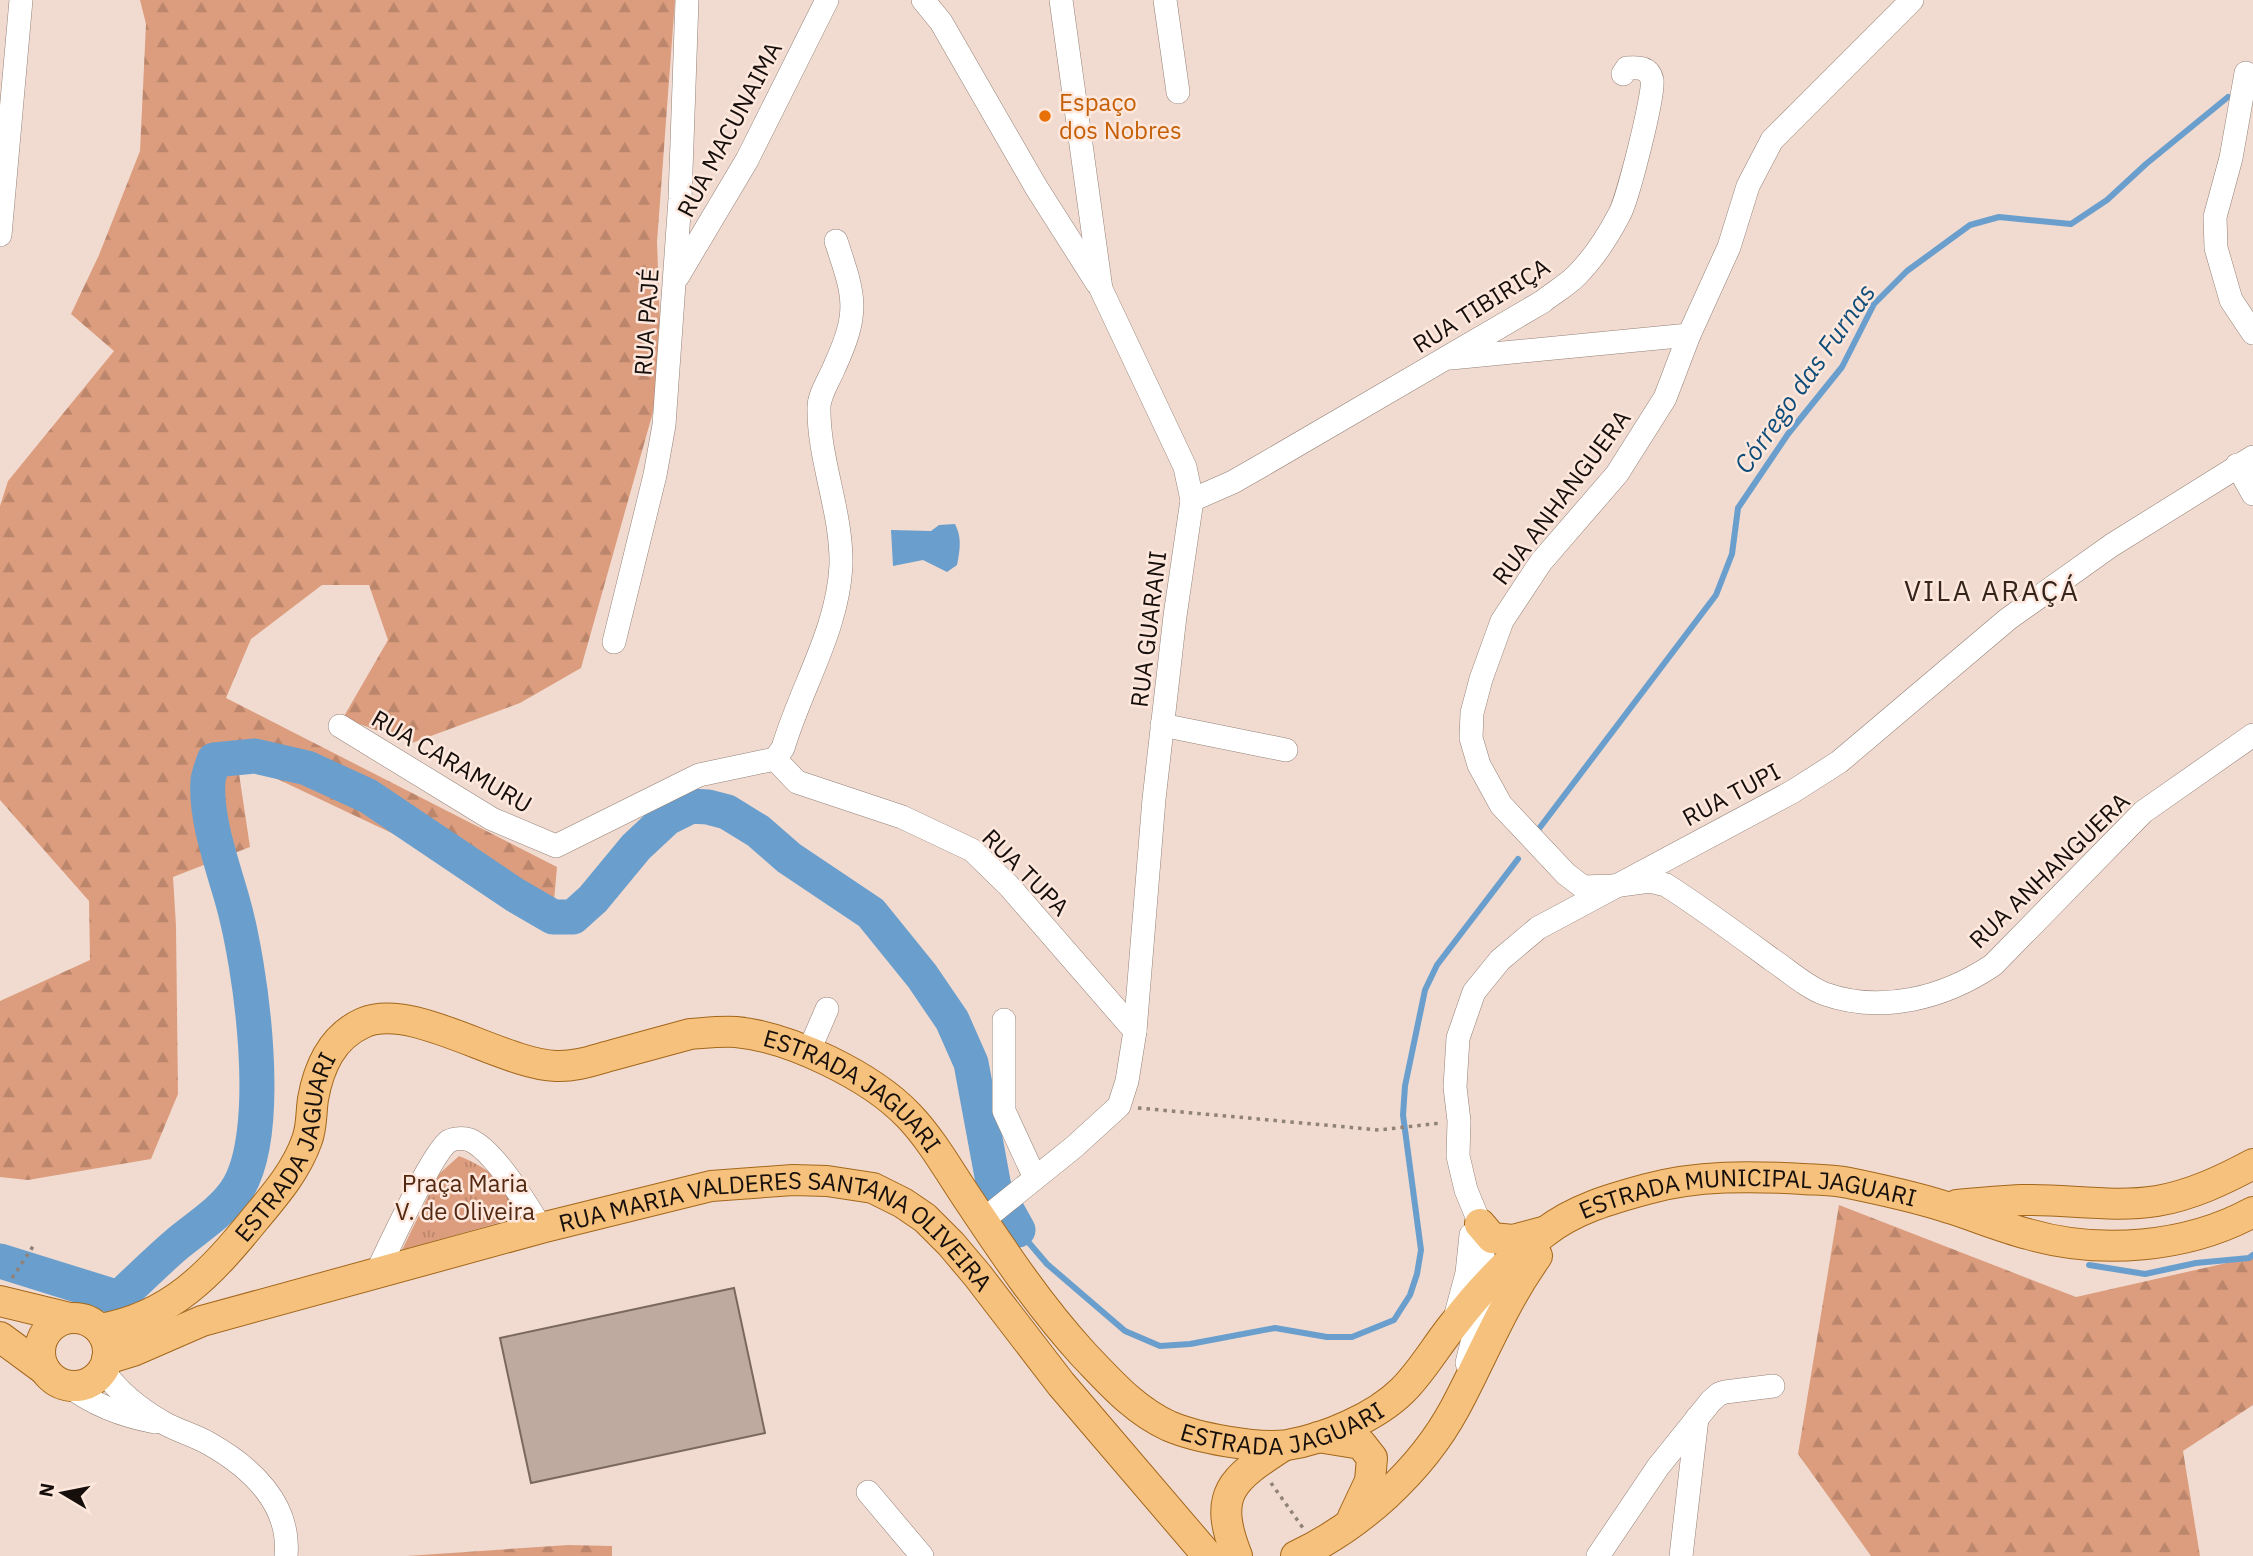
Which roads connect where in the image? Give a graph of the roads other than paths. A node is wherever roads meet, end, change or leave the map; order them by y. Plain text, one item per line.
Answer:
1 (21, 0) edge
2 (687, 0) edge
3 (827, 0) edge
4 (923, 0) edge
5 (1061, 0) edge
6 (1165, 0) edge
7 (1912, 0) edge
8 (2246, 73) dead end
9 (1623, 74) dead end
10 (1178, 92) dead end
11 (0, 236) edge
12 (836, 241) dead end
13 (675, 282) junction
14 (1101, 289) junction
15 (2253, 333) edge
16 (1689, 335) junction
17 (1445, 358) junction
18 (2245, 461) edge
19 (2253, 494) edge
20 (1192, 500) junction
21 (614, 642) dead end
22 (1162, 725) junction
23 (340, 726) dead end
24 (2253, 735) edge
25 (1286, 750) dead end
26 (775, 759) junction
27 (1613, 886) junction
28 (827, 1009) dead end
29 (1004, 1020) dead end
30 (1135, 1031) junction
31 (808, 1053) junction
32 (2253, 1164) edge
33 (1035, 1178) junction
34 (1466, 1190) junction
35 (1942, 1206) junction
36 (2253, 1212) edge
37 (988, 1216) junction
38 (1480, 1224) junction
39 (1552, 1227) junction
40 (541, 1228) junction
41 (376, 1274) junction
42 (1486, 1286) junction
43 (4, 1292) edge
44 (70, 1318) junction
45 (1055, 1320) junction
46 (1452, 1326) junction
47 (100, 1329) junction
48 (0, 1337) edge
49 (1029, 1342) junction
50 (105, 1365) junction
51 (57, 1378) junction
52 (1773, 1386) dead end
53 (1454, 1409) junction
54 (1697, 1418) junction
55 (165, 1424) junction
56 (1318, 1437) junction
57 (1283, 1446) junction
58 (868, 1492) dead end
59 (1350, 1524) junction
60 (1306, 1551) edge
61 (286, 1556) edge
62 (922, 1556) edge
63 (1208, 1556) edge
64 (1237, 1556) edge
65 (1598, 1556) edge
66 (1681, 1556) edge

1 - 11 street
2 - 13 street, RUA PAJÉ
3 - 13 street, RUA MACUNAIMA
4 - 14 street
5 - 14 street, RUA GUARANI
6 - 10 street
7 - 16 street, RUA ANHANGUERA
8 - 15 street
9 - 17 street, RUA TIBIRIÇA
12 - 26 street
13 - 21 street, RUA PAJÉ
14 - 20 street, RUA GUARANI
16 - 17 street
16 - 27 street, RUA ANHANGUERA
17 - 20 street, RUA TIBIRIÇA
18 - 19 street
18 - 27 street, RUA TUPI
20 - 22 street, RUA GUARANI
22 - 25 street
22 - 30 street, RUA GUARANI
23 - 26 street, RUA CARAMURU
24 - 27 street, RUA ANHANGUERA
26 - 30 street, RUA TUPA
27 - 34 street, RUA TUPI
28 - 31 street
29 - 33 street
30 - 33 street, RUA GUARANI
31 - 37 main road, ESTRADA JAGUARI
31 - 47 main road, ESTRADA JAGUARI
32 - 35 main road, ESTRADA MUNICIPAL JAGUARI
33 - 37 street
34 - 38 street, RUA TUPI
34 - 46 street
35 - 36 main road, ESTRADA MUNICIPAL JAGUARI
35 - 39 main road, ESTRADA MUNICIPAL JAGUARI
37 - 45 main road, ESTRADA JAGUARI
38 - 39 main road
38 - 42 street, RUA TUPI
39 - 42 main road, ESTRADA JAGUARI
39 - 53 main road
40 - 41 main road, RUA MARIA VALDERES SANTANA OLIVEIRA
40 - 41 street
40 - 49 main road, RUA MARIA VALDERES SANTANA OLIVEIRA
41 - 50 main road, RUA MARIA VALDERES SANTANA OLIVEIRA
42 - 46 main road, ESTRADA JAGUARI
42 - 53 street
43 - 44 main road
44 - 47 main road
44 - 51 main road
45 - 49 main road
45 - 57 main road, ESTRADA JAGUARI
46 - 56 main road, ESTRADA JAGUARI
47 - 50 main road
48 - 51 main road
49 - 63 main road, RUA MARIA VALDERES SANTANA OLIVEIRA
50 - 51 main road
50 - 55 street
51 - 55 street
52 - 54 street
53 - 59 main road
54 - 65 street
54 - 66 street
55 - 61 street
56 - 57 main road, ESTRADA JAGUARI
56 - 59 main road
57 - 64 main road
58 - 62 street
59 - 60 main road

